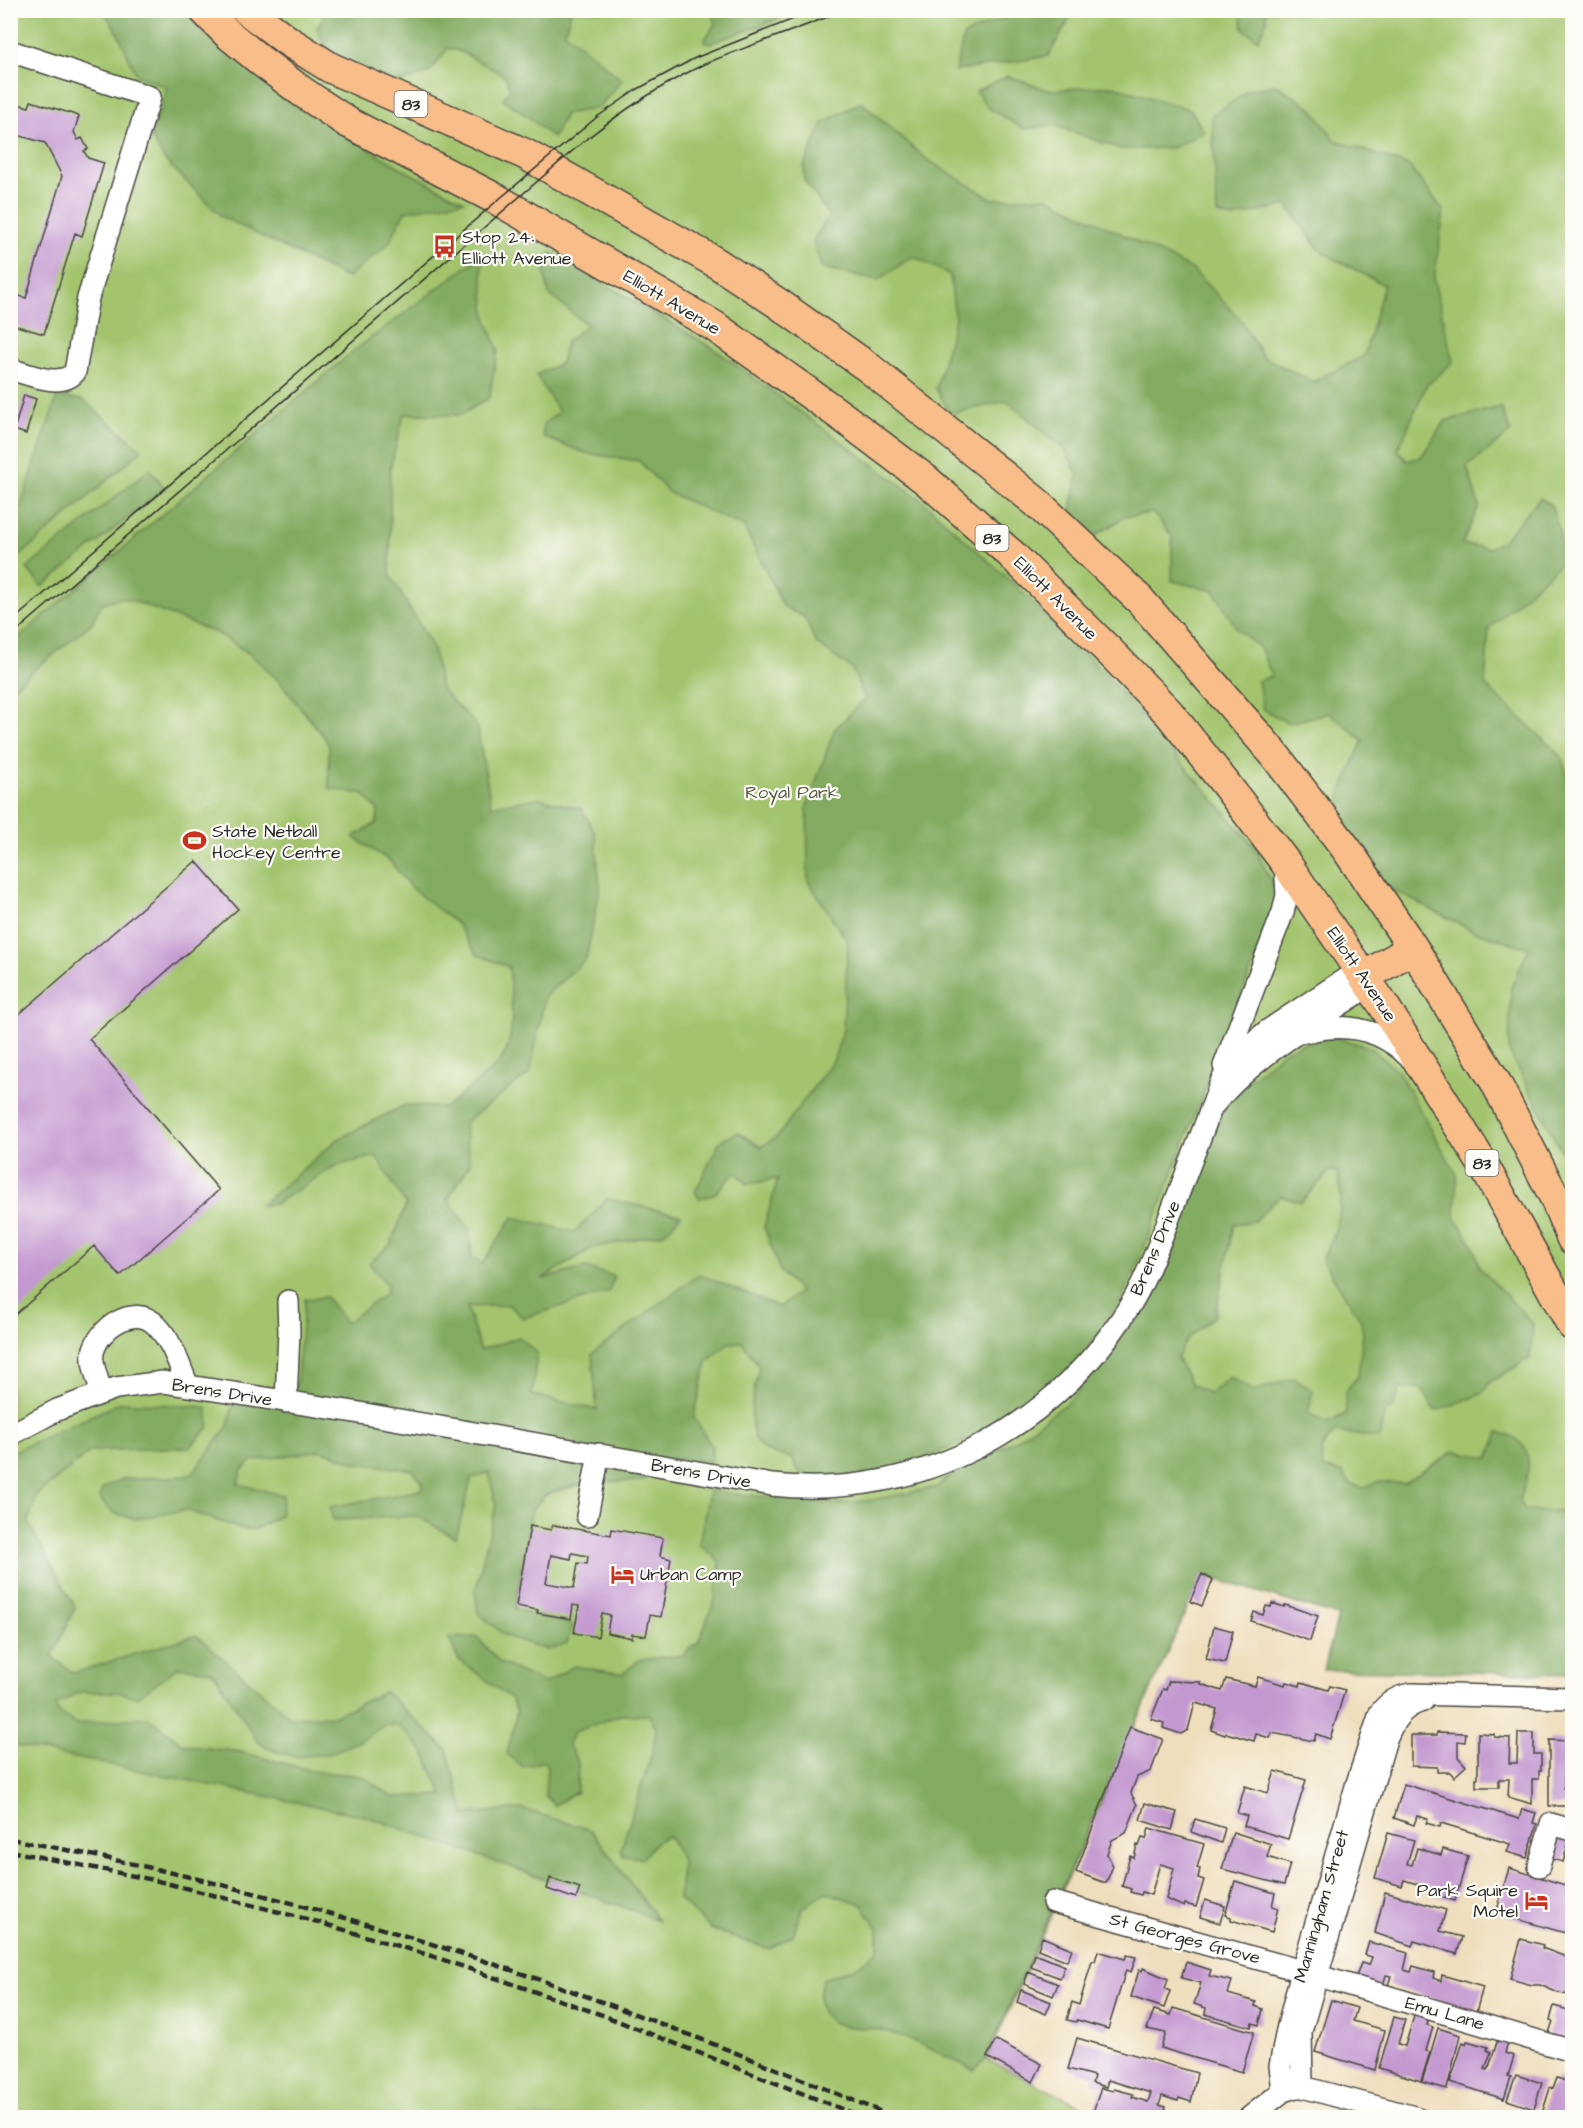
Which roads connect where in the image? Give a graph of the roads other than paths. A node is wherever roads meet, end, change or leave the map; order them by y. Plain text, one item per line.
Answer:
1 (204, 10) edge
2 (247, 10) edge
3 (10, 51) edge
4 (10, 369) edge
5 (1285, 862) junction
6 (1413, 948) junction
7 (1364, 977) junction
8 (1292, 1037) junction
9 (1213, 1103) junction
10 (1452, 1116) junction
11 (1572, 1239) edge
12 (288, 1301) dead end
13 (1572, 1325) edge
14 (188, 1386) junction
15 (102, 1393) junction
16 (286, 1402) junction
17 (10, 1435) edge
18 (600, 1454) junction
19 (587, 1516) dead end
20 (1572, 1698) edge
21 (1572, 1830) edge
22 (1539, 1866) dead end
23 (1053, 1902) dead end
24 (1310, 1973) junction
25 (1572, 2051) edge
26 (1293, 2089) junction
27 (1249, 2118) edge
28 (1418, 2118) edge

1 - 5 highway, Elliott Avenue / 83
2 - 6 highway, 83
3 - 4 street
5 - 7 highway, Elliott Avenue / 83
5 - 9 street
6 - 7 highway
6 - 11 highway, 83
7 - 8 street, Brens Drive
7 - 9 street, Brens Drive
7 - 10 highway, Elliott Avenue / 83
8 - 9 street, Brens Drive
8 - 10 street
9 - 18 street, Brens Drive
10 - 13 highway, Elliott Avenue / 83
12 - 16 street
14 - 15 street, Brens Drive
14 - 15 street
14 - 16 street, Brens Drive
15 - 17 street, Brens Drive
16 - 18 street, Brens Drive
18 - 19 street
20 - 24 street, Manningham Street
21 - 22 street
23 - 24 street, St Georges Grove
24 - 25 street, Emu Lane
24 - 26 street, Manningham Street
26 - 27 street
26 - 28 street

